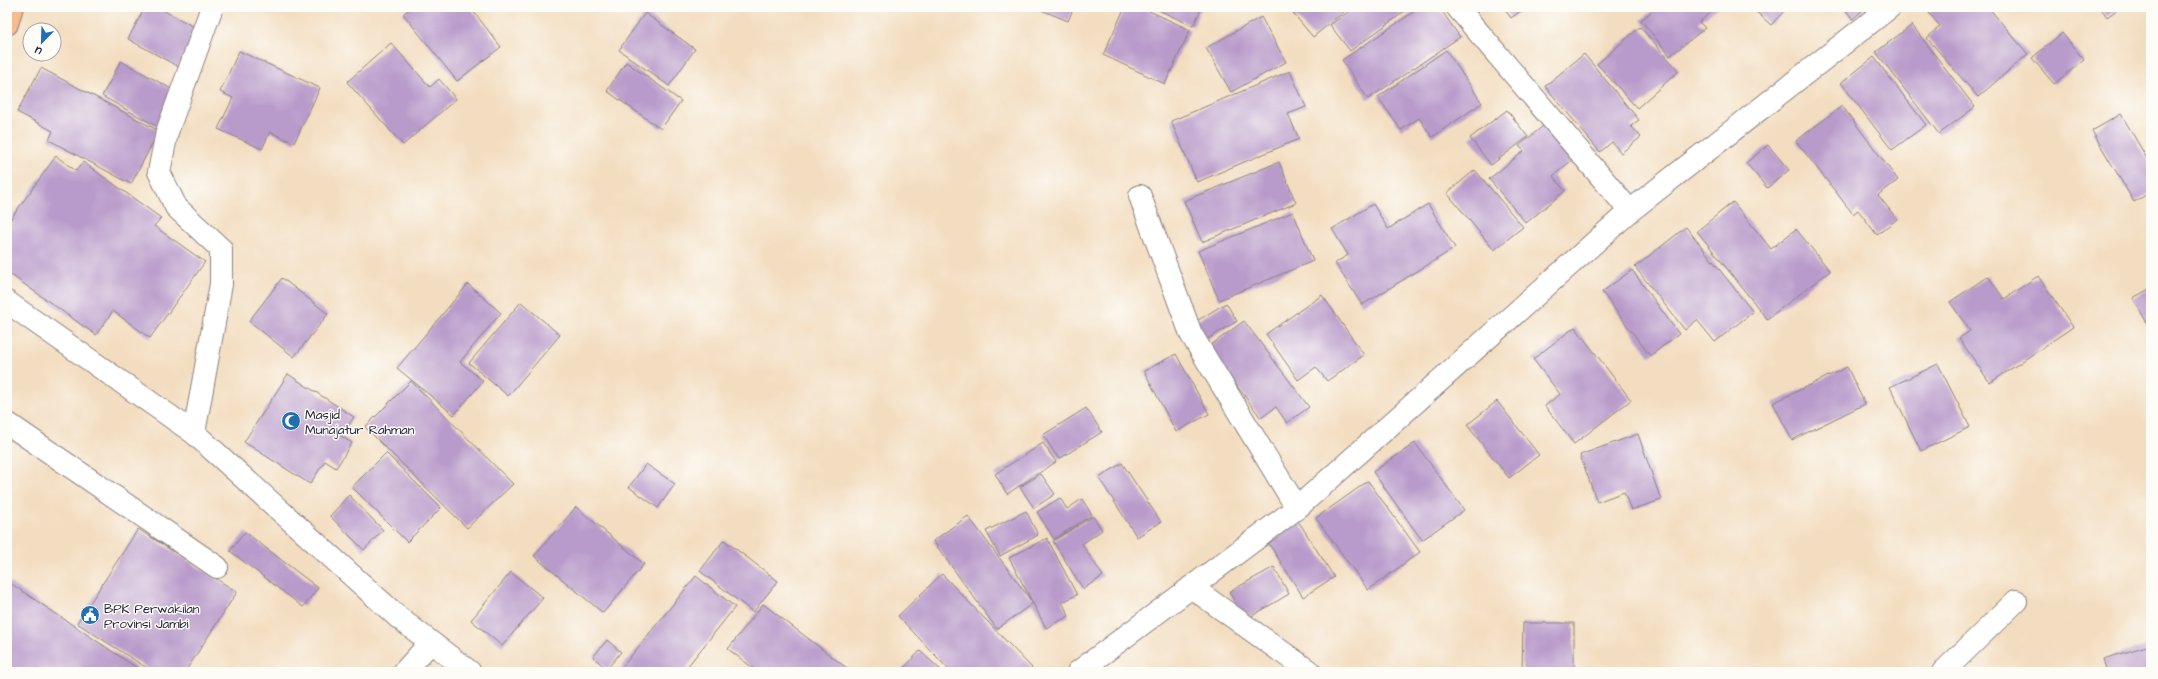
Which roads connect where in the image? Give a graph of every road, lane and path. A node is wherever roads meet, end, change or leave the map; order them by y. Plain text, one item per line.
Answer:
1 (12, 7) edge
2 (212, 7) edge
3 (1457, 7) edge
4 (1890, 7) edge
5 (7, 24) edge
6 (1140, 196) dead end
7 (1630, 211) junction
8 (7, 302) edge
9 (7, 423) edge
10 (194, 433) junction
11 (1297, 508) junction
12 (217, 567) dead end
13 (1191, 587) junction
14 (2016, 600) dead end
15 (430, 643) junction
16 (404, 672) edge
17 (470, 672) edge
18 (1078, 672) edge
19 (1310, 672) edge
20 (1943, 672) edge

1 - 5 highway
2 - 10 street
3 - 7 street
4 - 7 street
6 - 11 street
7 - 11 street
8 - 10 street
9 - 12 street
10 - 15 street
11 - 13 street
13 - 18 street
13 - 19 street
14 - 20 street
15 - 16 street
15 - 17 street

